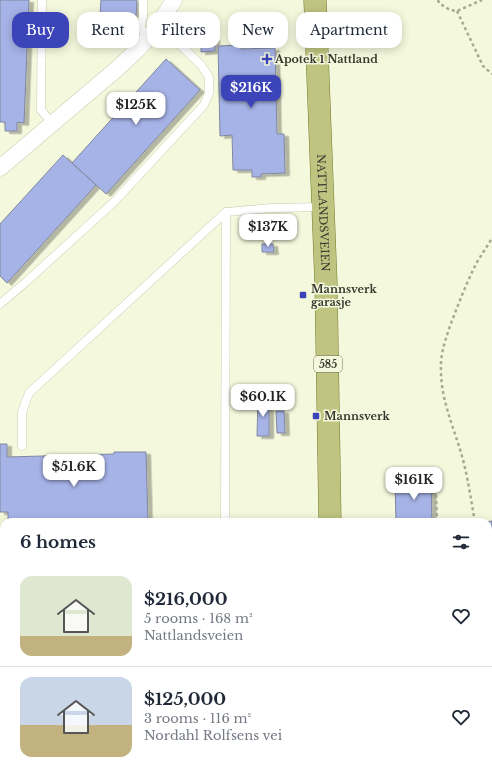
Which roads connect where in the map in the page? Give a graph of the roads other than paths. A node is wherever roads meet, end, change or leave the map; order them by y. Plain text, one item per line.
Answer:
1 (42, 0) edge
2 (143, 0) edge
3 (174, 0) edge
4 (315, 0) edge
5 (166, 12) edge
6 (146, 39) joint
7 (183, 48) edge
8 (52, 123) junction
9 (0, 168) edge
10 (322, 207) junction
11 (226, 212) junction
12 (0, 304) edge
13 (22, 446) dead end
14 (225, 518) edge
15 (330, 518) edge

1 - 8 lane
2 - 6 lane
3 - 5 street
4 - 10 main road, NATTLANDSVEIEN / 585
6 - 8 street
7 - 12 lane
8 - 9 street
10 - 11 lane
10 - 15 main road, NATTLANDSVEIEN / 585
11 - 13 lane
11 - 14 lane

